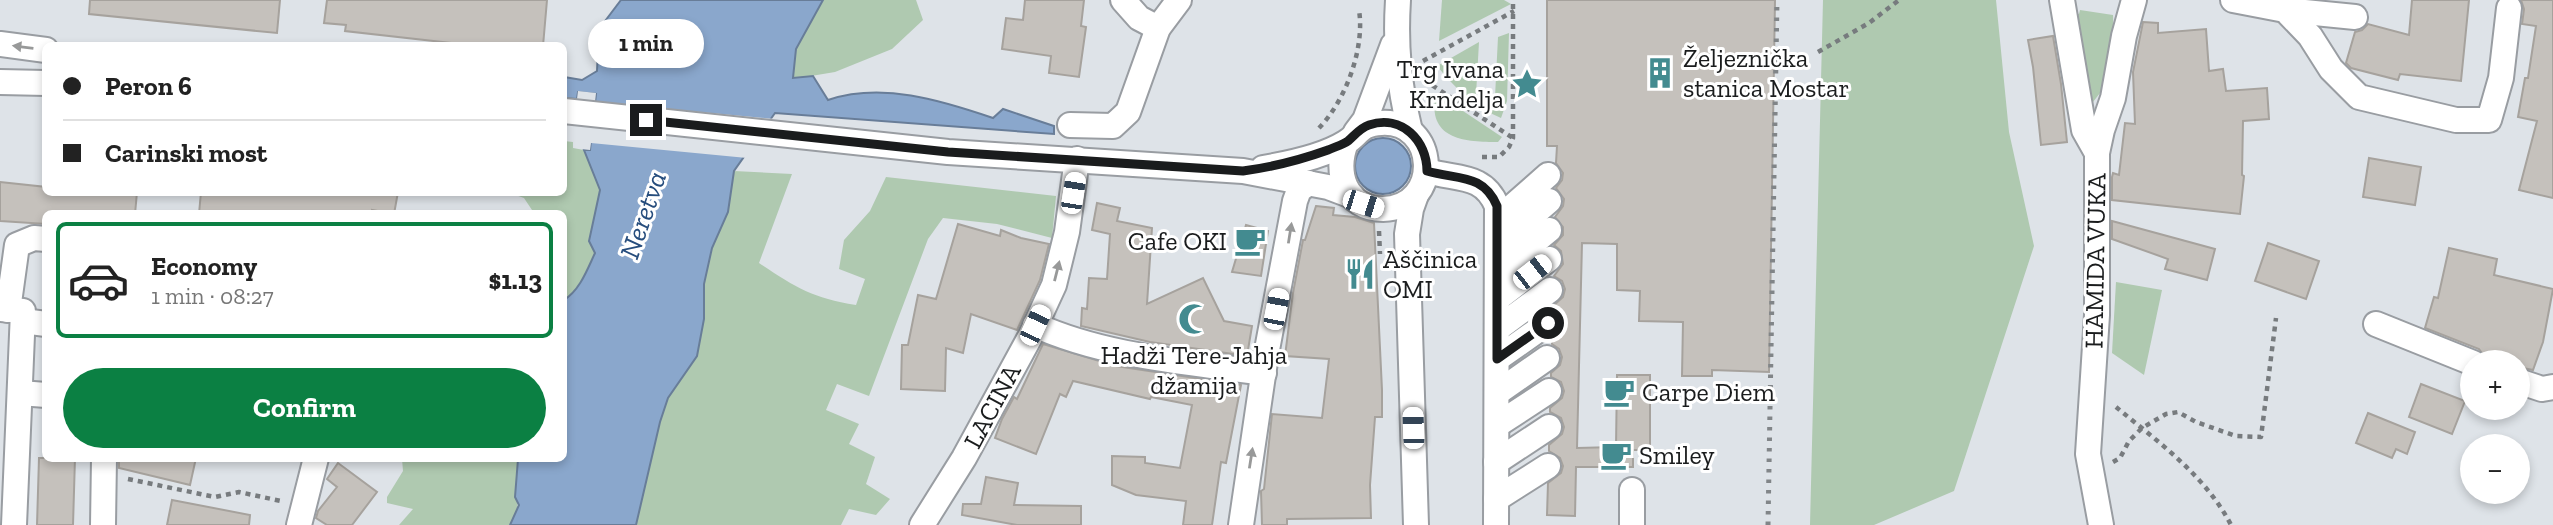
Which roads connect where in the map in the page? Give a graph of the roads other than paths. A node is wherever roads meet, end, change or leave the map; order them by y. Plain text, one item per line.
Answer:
1 (1123, 0) edge
2 (1179, 0) edge
3 (1398, 0) edge
4 (2062, 0) edge
5 (2134, 0) edge
6 (2233, 0) edge
7 (2508, 8) dead end
8 (2285, 10) junction
9 (2355, 17) dead end
10 (1158, 28) junction
11 (1395, 38) junction
12 (0, 44) edge
13 (42, 49) edge
14 (0, 82) edge
15 (42, 83) edge
16 (567, 111) edge
17 (1070, 125) dead end
18 (1410, 131) junction
19 (1351, 137) junction
20 (2097, 153) junction
21 (1077, 159) junction
22 (1243, 171) junction
23 (1427, 171) junction
24 (1548, 175) dead end
25 (1310, 183) junction
26 (1416, 195) junction
27 (1352, 196) junction
28 (1549, 201) dead end
29 (1377, 218) junction
30 (1498, 219) junction
31 (1549, 230) dead end
32 (42, 239) edge
33 (1497, 246) junction
34 (1549, 258) dead end
35 (1408, 273) junction
36 (1497, 273) junction
37 (1550, 290) dead end
38 (1497, 299) junction
39 (19, 316) edge
40 (1548, 323) dead end
41 (2376, 324) dead end
42 (1035, 325) junction
43 (1497, 329) junction
44 (1547, 358) dead end
45 (2460, 358) edge
46 (1497, 359) junction
47 (1264, 373) junction
48 (2530, 385) edge
49 (2553, 387) edge
50 (1549, 391) dead end
51 (20, 393) junction
52 (1497, 393) junction
53 (42, 395) edge
54 (1497, 425) junction
55 (1549, 427) dead end
56 (315, 462) edge
57 (1496, 462) junction
58 (8, 464) edge
59 (104, 466) edge
60 (1548, 466) dead end
61 (1632, 490) dead end
62 (1496, 499) junction
63 (302, 515) edge
64 (14, 525) edge
65 (103, 525) edge
66 (922, 525) edge
67 (1241, 525) edge
68 (1416, 525) edge
69 (1496, 525) edge
70 (1632, 525) edge
71 (2101, 525) edge

1 - 10 street
2 - 10 street
3 - 11 street
4 - 20 street
5 - 20 street, HAMIDA VUKA
6 - 8 street
7 - 8 street
8 - 9 street
10 - 17 street
11 - 18 street
11 - 19 street
13 -> 12 street
14 - 15 street
16 - 21 street
18 - 19 street
18 - 23 street
19 - 22 street
19 - 27 street
20 - 71 street, HAMIDA VUKA
21 - 22 street
42 -> 21 street, LACINA
22 - 25 street
23 - 26 street
23 - 30 street
24 - 30 street
25 - 27 street
47 -> 25 street
26 - 29 street
26 - 35 street
27 - 29 street
28 - 33 street
29 - 35 street
30 - 33 street
31 - 36 street
32 - 39 street
33 - 36 street
34 - 38 street
35 - 68 street
36 - 38 street
37 - 43 street
38 - 43 street
39 - 51 street
40 - 46 street
41 - 45 street
42 - 47 street
42 - 66 street, LACINA
43 - 46 street
44 - 52 street
46 - 52 street
67 -> 47 street
48 - 49 street
50 - 54 street
51 - 53 street
51 - 58 street
52 - 54 street
54 - 57 street
55 - 57 street
56 - 63 street
57 - 62 street
58 - 64 street
59 - 65 street
60 - 62 street
61 - 70 street
62 - 69 street

